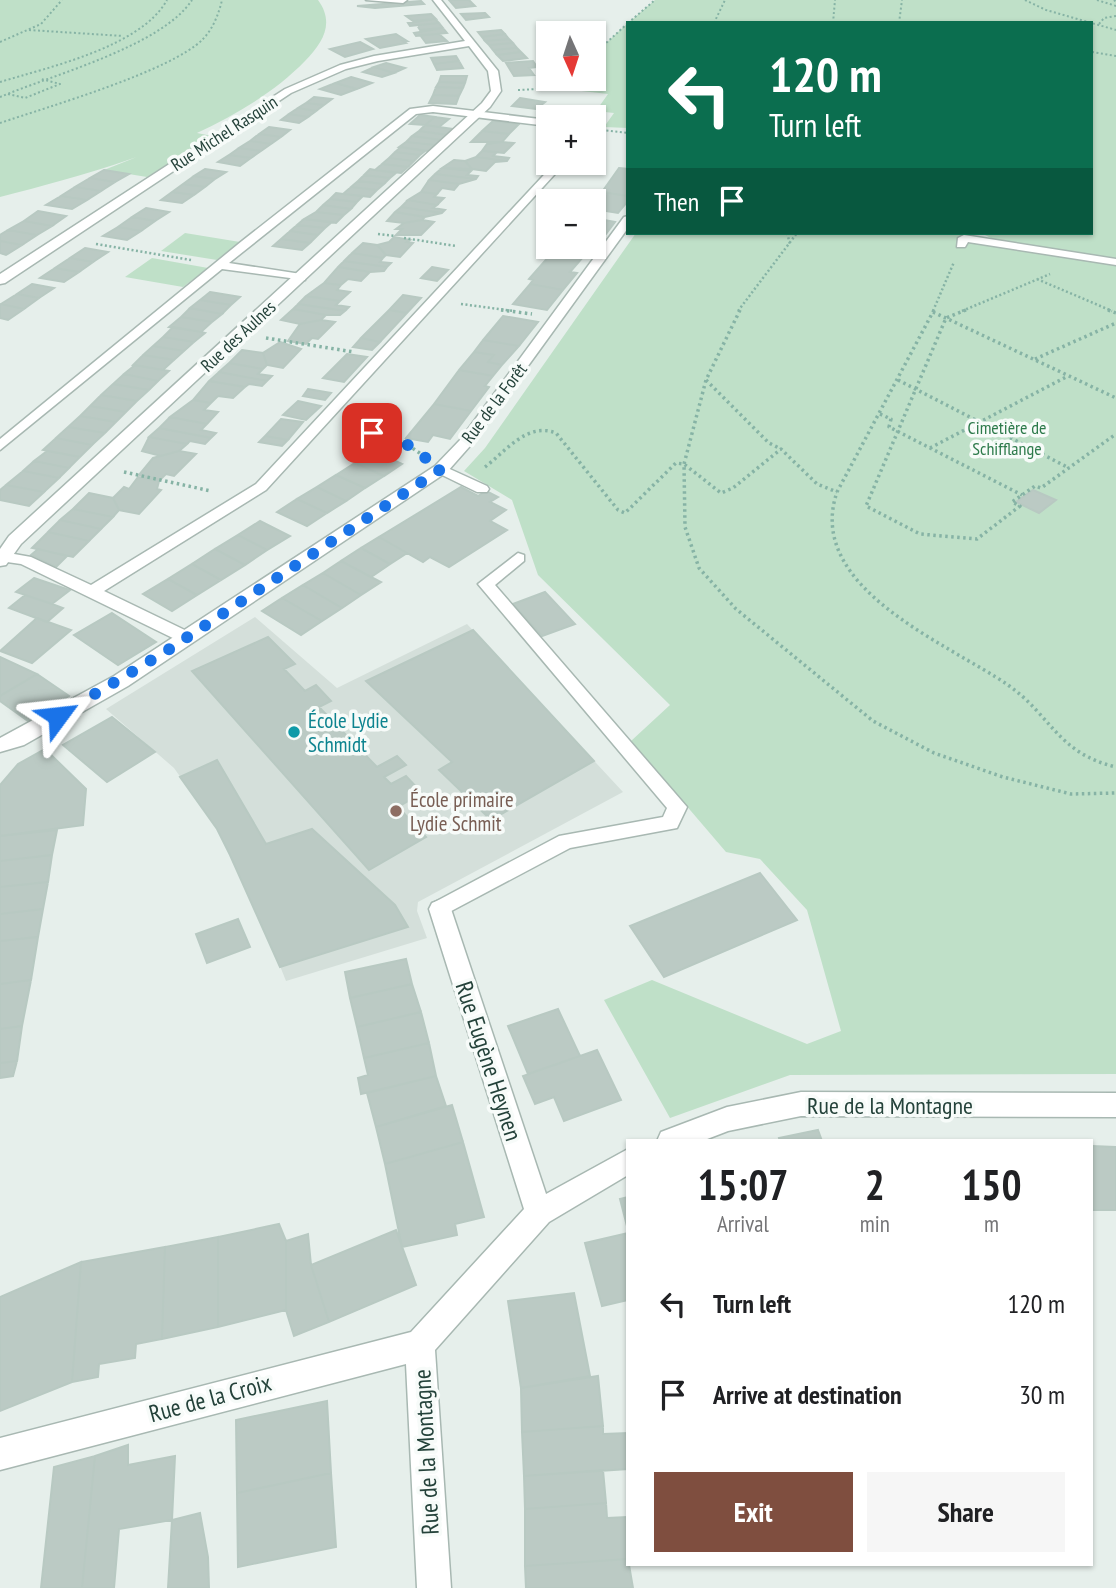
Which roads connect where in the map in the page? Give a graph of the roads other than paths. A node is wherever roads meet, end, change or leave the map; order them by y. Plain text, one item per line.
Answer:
1 (370, 0) edge
2 (403, 0) edge
3 (437, 0) edge
4 (472, 43) junction
5 (477, 113) junction
6 (536, 121) edge
7 (549, 175) edge
8 (626, 223) edge
9 (961, 245) road end
10 (1116, 262) edge
11 (219, 265) junction
12 (301, 278) junction
13 (0, 280) edge
14 (0, 446) edge
15 (441, 469) junction
16 (482, 489) dead end
17 (518, 558) dead end
18 (1, 559) edge
19 (91, 592) junction
20 (187, 638) junction
21 (0, 746) edge
22 (440, 909) joint
23 (1116, 1105) edge
24 (675, 1139) edge
25 (626, 1162) edge
26 (539, 1213) junction
27 (420, 1345) junction
28 (0, 1454) edge
29 (434, 1588) edge

1 - 2 street
3 - 4 street
4 - 5 street, Rue des Aulnes
4 - 13 street, Rue Michel Rasquin
5 - 6 lane
5 - 11 lane
5 - 12 street, Rue des Aulnes
7 - 19 lane
8 - 15 street, Rue de la Forêt
9 - 10 lane
11 - 12 lane
11 - 14 lane
12 - 18 street, Rue des Aulnes
15 - 16 lane
15 - 20 street, Rue de la Forêt
17 - 22 lane
18 - 19 lane
19 - 20 lane
20 - 21 street, Rue de la Forêt
22 - 26 street, Rue Eugène Heynen
23 - 24 street, Rue de la Montagne
25 - 26 street, Rue de la Montagne
26 - 27 street, Rue de la Montagne
27 - 28 street, Rue de la Croix
27 - 29 street, Rue de la Montagne

